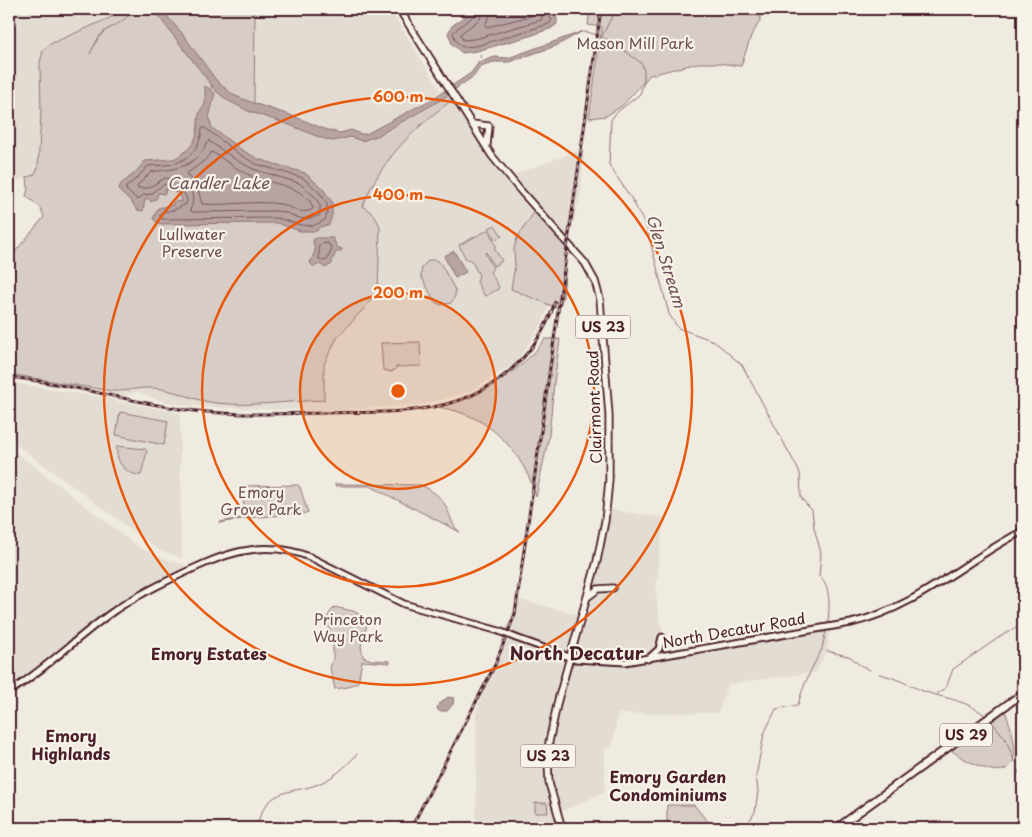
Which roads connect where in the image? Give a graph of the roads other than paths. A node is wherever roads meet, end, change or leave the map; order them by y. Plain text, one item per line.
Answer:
1 (399, 9) edge
2 (472, 124) junction
3 (487, 148) junction
4 (1023, 531) edge
5 (613, 588) dead end
6 (588, 597) junction
7 (662, 637) dead end
8 (570, 658) junction
9 (647, 659) junction
10 (9, 692) edge
11 (1023, 693) edge
12 (562, 828) edge
13 (837, 828) edge

1 - 2 main road, Clairmont Road / US 23
2 - 3 main road, Clairmont Road / US 23
2 - 3 main road
3 - 6 main road, Clairmont Road / US 23
4 - 9 main road, North Decatur Road
5 - 6 main road
6 - 8 main road, Clairmont Road / US 23
7 - 9 main road
8 - 9 main road, North Decatur Road
8 - 10 main road, North Decatur Road, bridge
8 - 12 main road, Clairmont Road / US 23
11 - 13 highway, US 29

